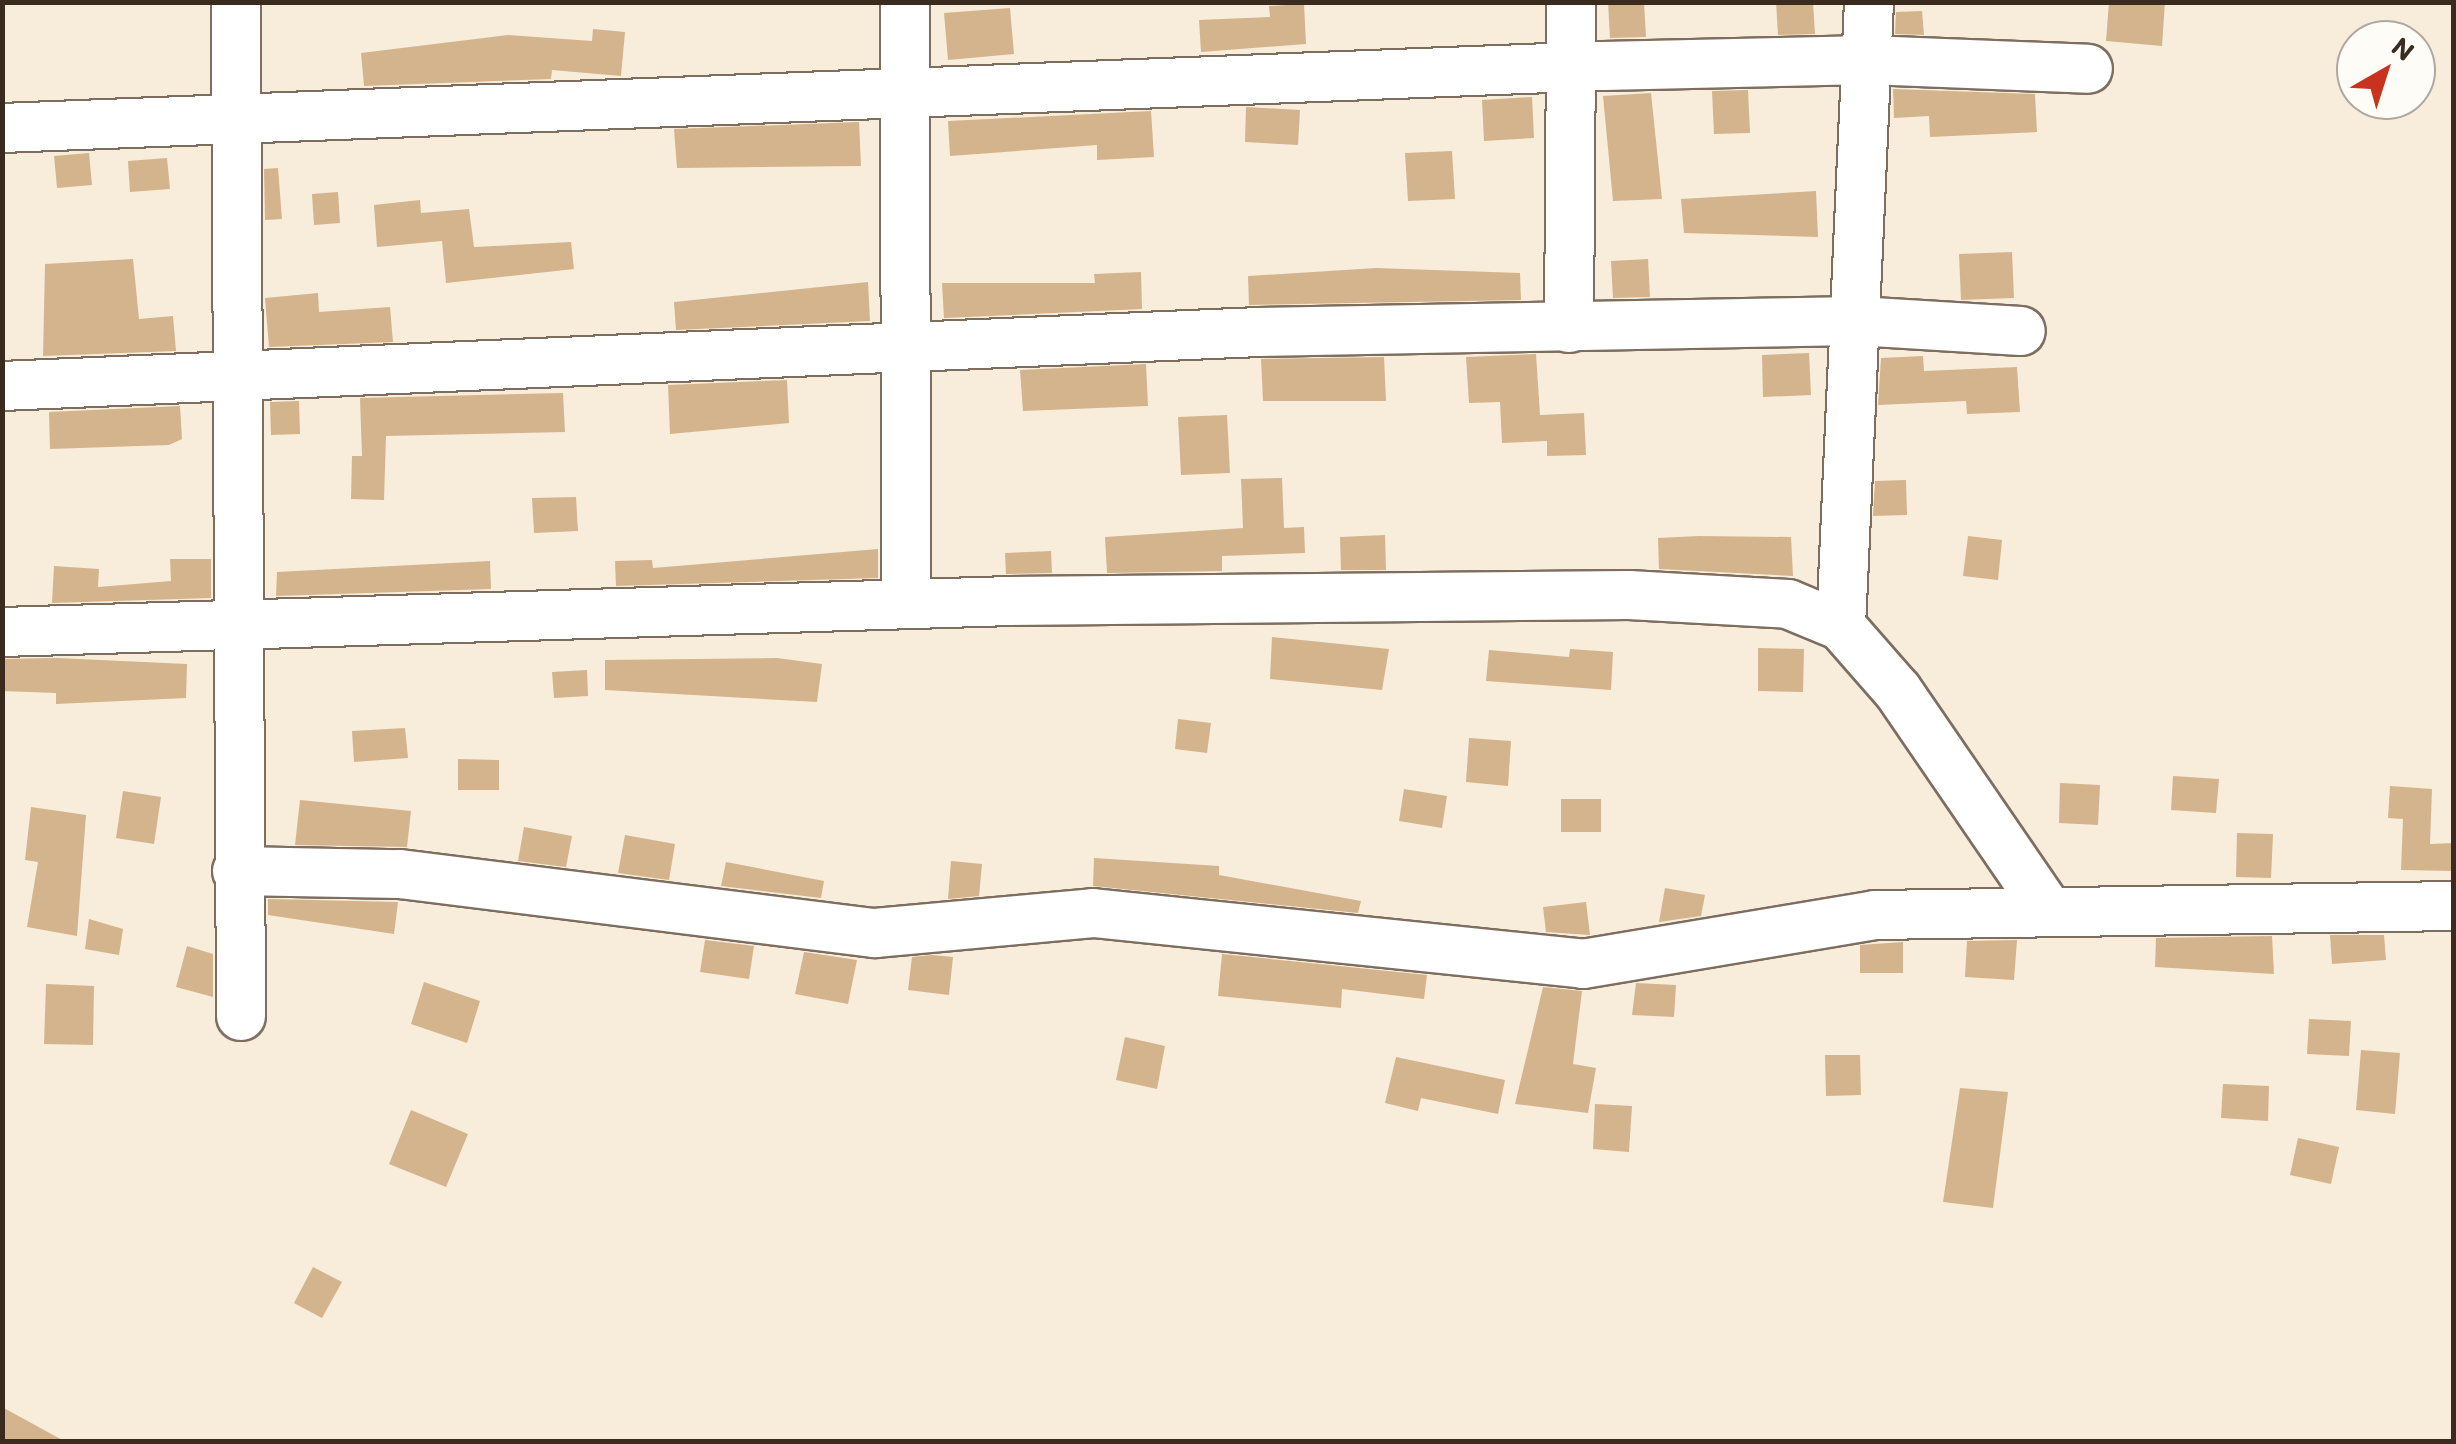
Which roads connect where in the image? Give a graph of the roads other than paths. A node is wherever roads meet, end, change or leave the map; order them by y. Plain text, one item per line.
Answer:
1 (236, 2) edge
2 (906, 2) edge
3 (1570, 2) edge
4 (1869, 2) edge
5 (1868, 60) junction
6 (1569, 67) junction
7 (2088, 69) dead end
8 (906, 90) junction
9 (233, 123) junction
10 (2, 128) edge
11 (1857, 321) junction
12 (1568, 328) junction
13 (2022, 330) dead end
14 (912, 348) junction
15 (232, 374) junction
16 (2, 386) edge
17 (906, 604) junction
18 (1841, 626) junction
19 (233, 627) junction
20 (2, 632) edge
21 (237, 870) junction
22 (2454, 906) edge
23 (2046, 909) junction
24 (241, 1016) dead end

1 - 9 street
2 - 8 street
3 - 6 street
4 - 5 street
5 - 6 street
5 - 7 street
5 - 11 street
6 - 8 street
6 - 12 street
8 - 9 street
8 - 14 street
9 - 10 street
9 - 15 street
11 - 12 street
11 - 13 street
11 - 18 street
12 - 14 street
14 - 15 street
14 - 17 street
15 - 16 street
15 - 19 street
17 - 18 street
17 - 19 street
18 - 23 street
19 - 20 street
19 - 21 street
21 - 23 street
21 - 24 street
22 - 23 street

